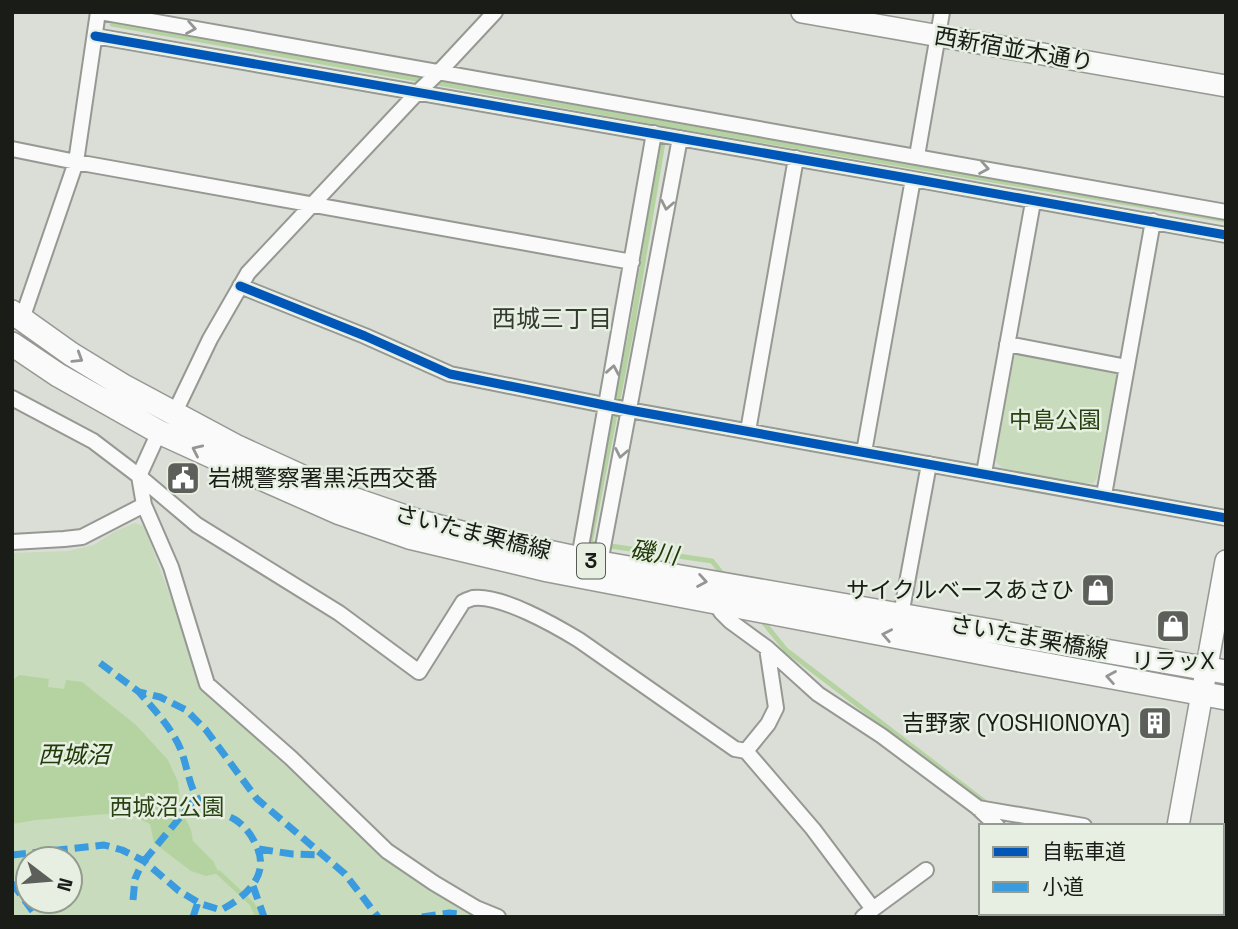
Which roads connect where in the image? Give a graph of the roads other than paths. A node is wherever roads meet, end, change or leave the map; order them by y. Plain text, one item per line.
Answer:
1 (99, 12) edge
2 (495, 12) edge
3 (802, 12) edge
4 (942, 12) edge
5 (95, 36) junction
6 (938, 36) junction
7 (440, 71) junction
8 (1226, 86) edge
9 (416, 93) junction
10 (654, 134) junction
11 (680, 138) junction
12 (12, 149) edge
13 (917, 156) junction
14 (796, 158) junction
15 (76, 162) junction
16 (913, 179) junction
17 (1033, 202) junction
18 (312, 204) junction
19 (1226, 212) edge
20 (1153, 221) junction
21 (1226, 235) edge
22 (632, 262) junction
23 (240, 286) junction
24 (17, 316) edge
25 (1007, 345) junction
26 (14, 350) edge
27 (1127, 367) junction
28 (12, 398) edge
29 (607, 406) junction
30 (629, 410) junction
31 (174, 414) junction
32 (748, 431) junction
33 (159, 432) junction
34 (864, 452) junction
35 (929, 464) junction
36 (984, 473) junction
37 (139, 476) junction
38 (1104, 495) junction
39 (144, 505) junction
40 (1226, 518) edge
41 (12, 542) edge
42 (589, 560) junction
43 (1226, 561) edge
44 (715, 601) junction
45 (901, 615) junction
46 (767, 648) junction
47 (1216, 670) edge
48 (1202, 694) junction
49 (1226, 698) edge
50 (746, 751) junction
51 (977, 807) junction
52 (994, 824) edge
53 (1073, 824) edge
54 (1178, 824) edge
55 (926, 870) dead end
56 (868, 913) edge
57 (498, 917) edge

1 - 5 street
1 -> 7 street
2 - 7 street
3 - 6 street, 西新宿並木通り
4 - 6 street
5 - 9 street
5 - 15 street
6 - 8 street, 西新宿並木通り
6 - 13 street
7 - 9 street
7 - 13 street
9 - 10 street
9 - 18 street
10 - 11 street
10 - 22 street
11 - 14 street
11 -> 30 street
12 - 15 street
13 -> 19 street
14 - 16 street
14 - 32 street
15 - 18 street
15 - 24 street
16 - 17 street
16 - 34 street
17 - 20 street
17 - 25 street
18 - 22 street
18 - 23 street
20 - 21 street
20 - 27 street
29 -> 22 street
23 - 29 street
23 - 31 street
24 - 26 street
24 -> 31 main road, さいたま栗橋線 / 3
25 - 27 street
25 - 36 street
26 - 33 main road, さいたま栗橋線 / 3
27 - 38 street
28 - 37 street
29 - 30 street
29 - 42 street
30 - 32 street
30 -> 42 street
31 - 42 main road, さいたま栗橋線 / 3
32 - 34 street
33 - 37 street
44 -> 33 main road, さいたま栗橋線 / 3
34 - 35 street
35 - 36 street
35 - 45 street
36 - 38 street
37 - 39 street
37 - 50 street
38 - 40 street
39 - 41 street
39 - 57 street
42 -> 45 main road, さいたま栗橋線 / 3
43 - 47 street
44 - 46 street
48 -> 44 main road, さいたま栗橋線 / 3
45 - 47 main road, さいたま栗橋線 / 3
46 - 50 street
46 - 51 street
47 - 48 street
48 - 49 main road, さいたま栗橋線 / 3
48 - 54 street
50 - 56 street
51 - 52 street
51 - 53 street
55 - 56 street

